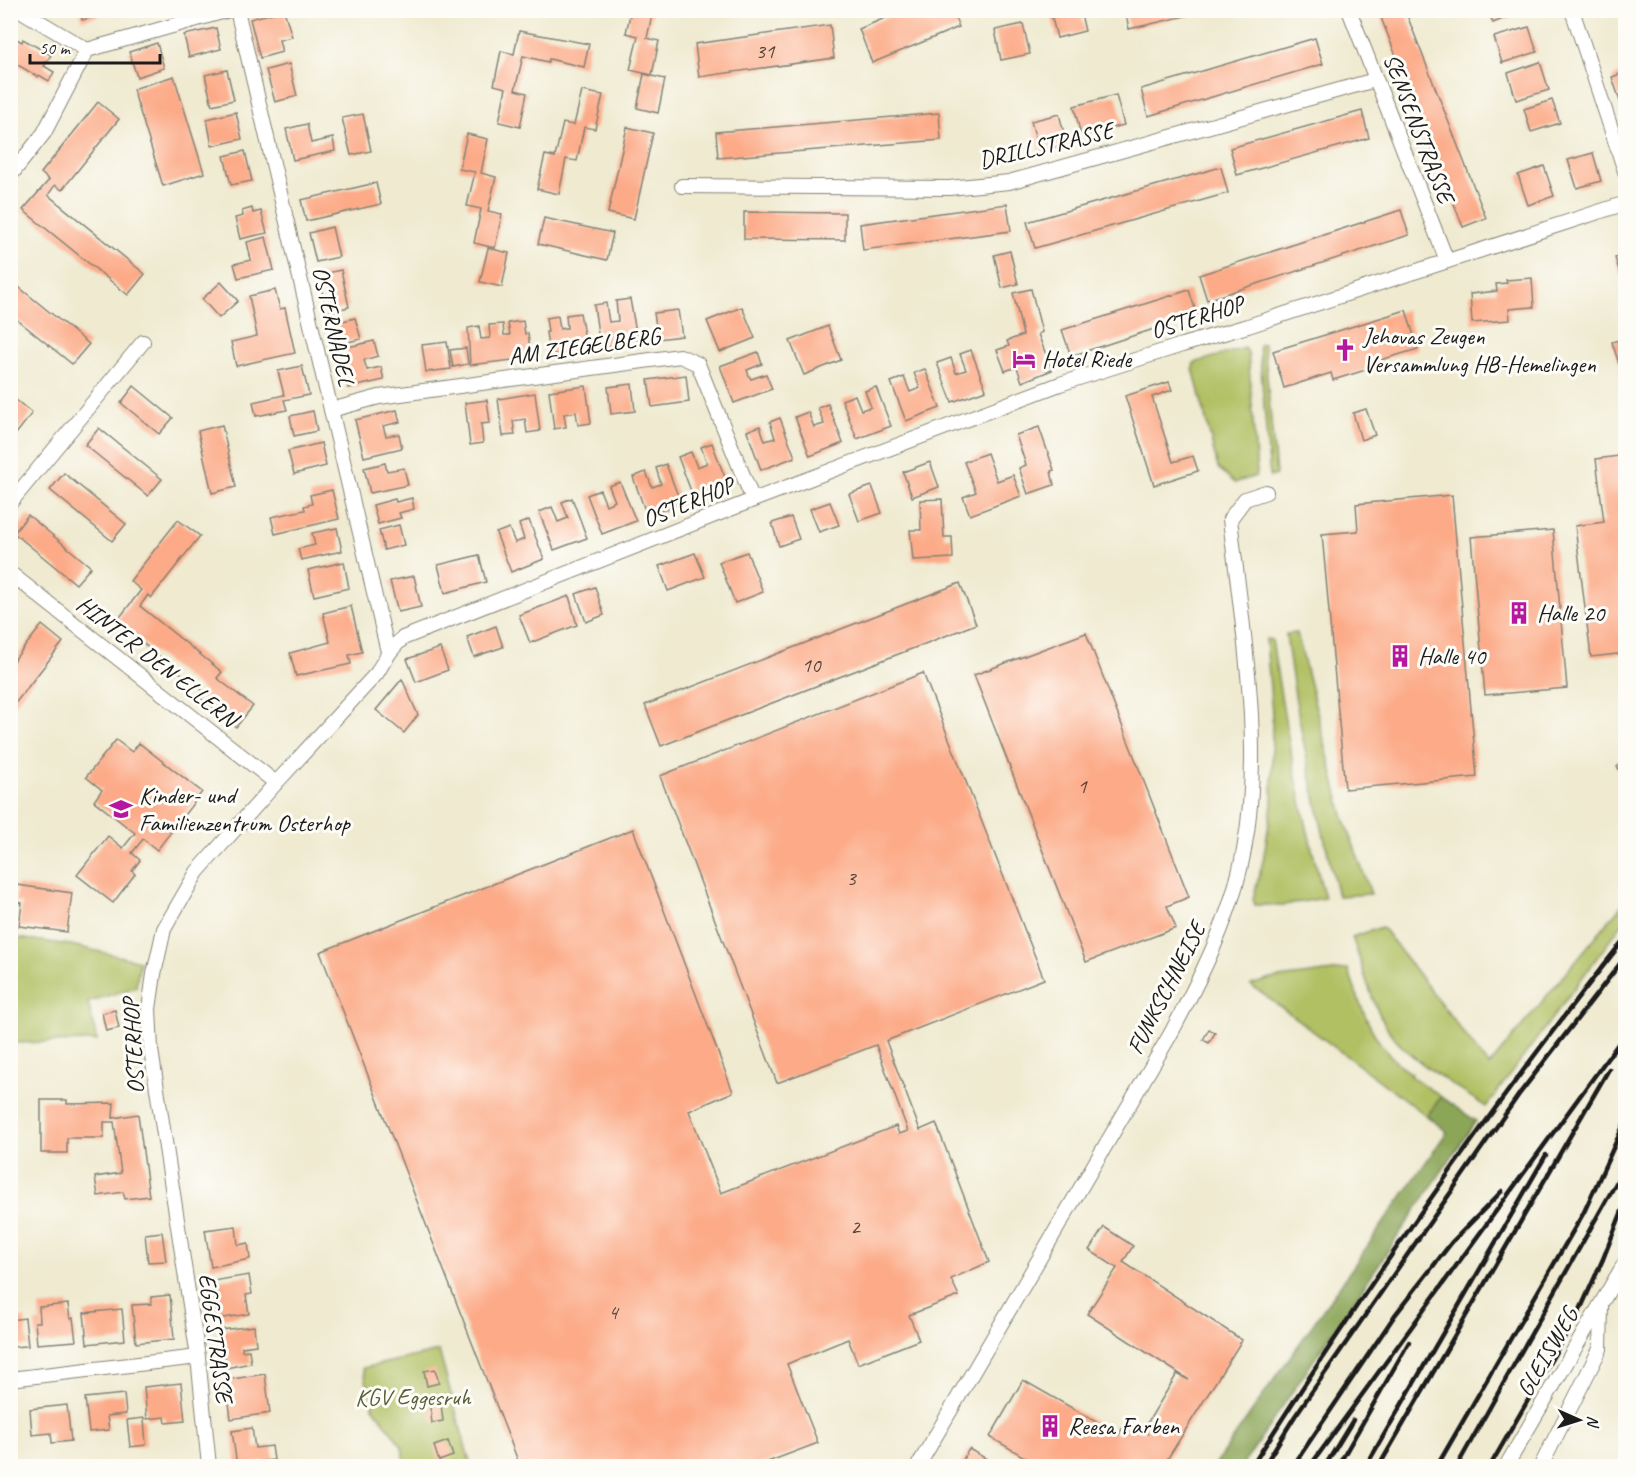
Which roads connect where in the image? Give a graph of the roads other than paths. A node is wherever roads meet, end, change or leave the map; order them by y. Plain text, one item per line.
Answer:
1 (20, 10) edge
2 (229, 10) edge
3 (237, 10) edge
4 (1349, 10) edge
5 (1570, 10) edge
6 (87, 50) junction
7 (1375, 80) junction
8 (1626, 174) edge
9 (10, 176) edge
10 (682, 186) dead end
11 (1626, 203) edge
12 (1447, 261) junction
13 (143, 342) dead end
14 (331, 410) junction
15 (1266, 492) dead end
16 (753, 500) junction
17 (10, 503) edge
18 (10, 573) edge
19 (388, 652) junction
20 (276, 783) junction
21 (176, 1216) joint
22 (1626, 1261) edge
23 (1601, 1305) junction
24 (198, 1357) junction
25 (10, 1379) edge
26 (209, 1467) edge
27 (918, 1467) edge
28 (1506, 1467) edge
29 (1541, 1467) edge

1 - 6 street
2 - 6 street
3 - 14 street, OSTERNADEL
4 - 7 street, SENSENSTRASSE
5 - 8 street
6 - 9 street
7 - 10 street, DRILLSTRASSE
7 - 12 street, SENSENSTRASSE
11 - 12 street, OSTERHOP
12 - 16 street, OSTERHOP
13 - 17 street
14 - 16 street, AM ZIEGELBERG
14 - 19 street, OSTERNADEL
15 - 27 street, FUNKSCHNEISE
16 - 19 street, OSTERHOP
18 - 20 street, HINTER DEN ELLERN
19 - 20 street, OSTERHOP
20 - 21 street, OSTERHOP
21 - 24 street, EGGESTRASSE
22 - 23 street, GLEISWEG
23 - 28 street, GLEISWEG
23 - 29 street
24 - 25 street
24 - 26 street, EGGESTRASSE

